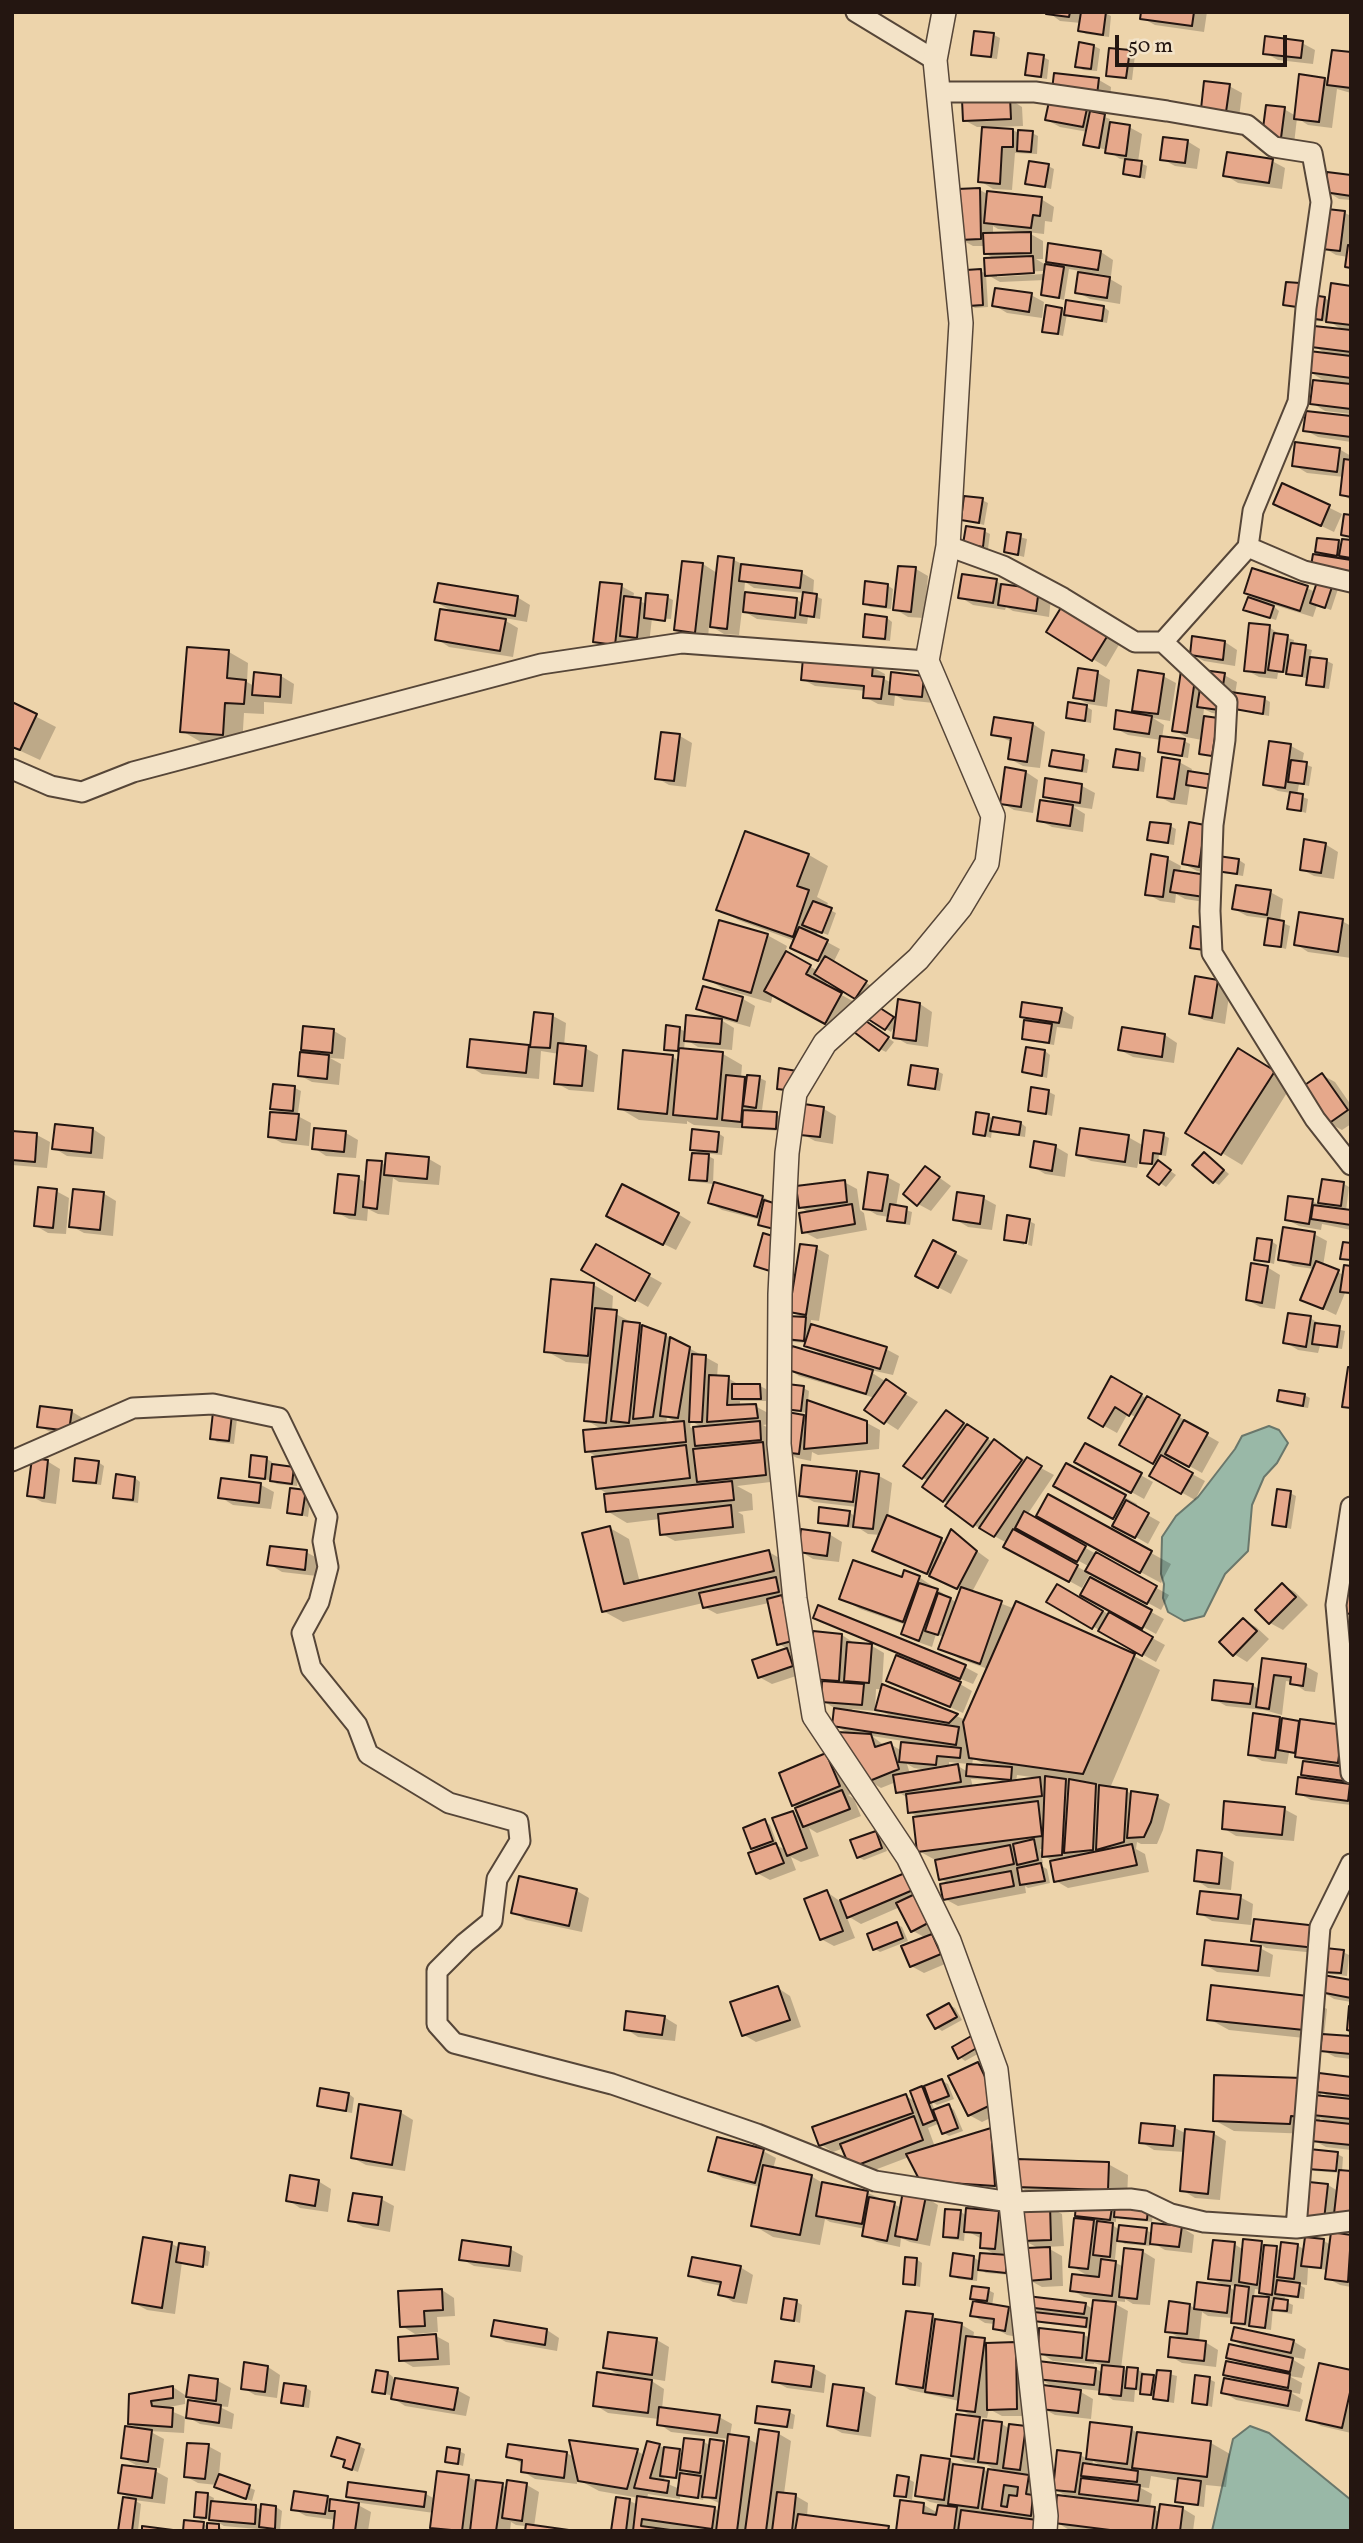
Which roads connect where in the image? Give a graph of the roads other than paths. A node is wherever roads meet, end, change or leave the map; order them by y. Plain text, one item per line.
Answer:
1 (856, 12) edge
2 (944, 12) edge
3 (935, 60) junction
4 (939, 92) junction
5 (948, 546) junction
6 (1248, 547) junction
7 (1351, 582) edge
8 (1163, 642) junction
9 (927, 661) junction
10 (12, 769) edge
11 (1351, 1165) edge
12 (12, 1461) edge
13 (1351, 1507) edge
14 (1351, 1773) edge
15 (1351, 1864) edge
16 (1010, 2202) junction
17 (1351, 2221) edge
18 (1296, 2228) junction
19 (1045, 2531) edge

1 - 3 street
2 - 3 street
3 - 4 street
4 - 5 street
4 - 6 street
5 - 8 street
5 - 9 street
6 - 7 street
6 - 8 street
8 - 11 street
9 - 10 street
9 - 16 street
12 - 16 street
13 - 14 street
15 - 18 street
16 - 18 street
16 - 19 street
17 - 18 street

